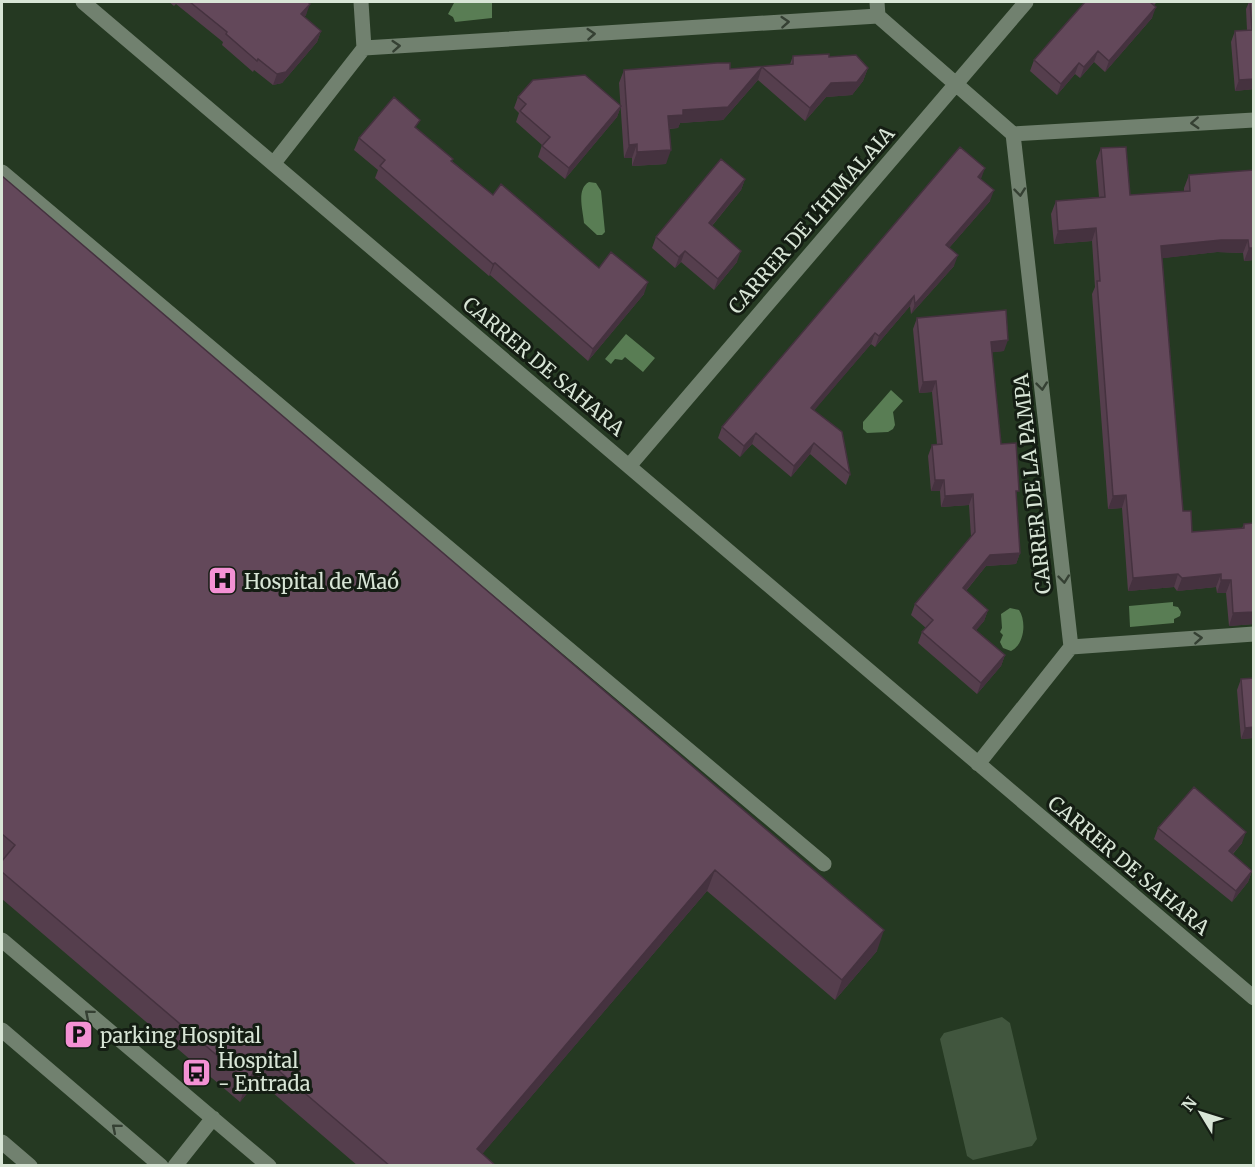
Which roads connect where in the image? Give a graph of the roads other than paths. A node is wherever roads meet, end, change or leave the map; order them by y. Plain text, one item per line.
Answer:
1 (83, 2) edge
2 (361, 2) edge
3 (1026, 2) edge
4 (878, 9) edge
5 (363, 48) junction
6 (956, 84) junction
7 (1254, 120) edge
8 (1013, 134) junction
9 (274, 164) junction
10 (2, 172) edge
11 (629, 466) junction
12 (1254, 634) edge
13 (1071, 647) junction
14 (978, 764) junction
15 (824, 864) dead end
16 (2, 940) edge
17 (1254, 998) edge
18 (2, 1030) edge
19 (213, 1118) junction
20 (2, 1142) edge
21 (30, 1166) edge
22 (161, 1166) edge
23 (175, 1166) edge
24 (269, 1166) edge

1 - 9 street, CARRER DE SAHARA
2 - 5 street
3 - 6 street, CARRER DE L'HIMALAIA
5 -> 4 street
4 - 6 street
5 - 9 street
6 - 8 street
6 - 11 street, CARRER DE L'HIMALAIA
7 -> 8 street
8 -> 13 street, CARRER DE LA PAMPA
9 - 11 street, CARRER DE SAHARA
10 - 15 street
11 - 14 street, CARRER DE SAHARA
13 -> 12 street
13 - 14 street
14 - 17 street, CARRER DE SAHARA
19 -> 16 street
22 -> 18 street
19 - 23 street
19 - 24 street
20 - 21 street

